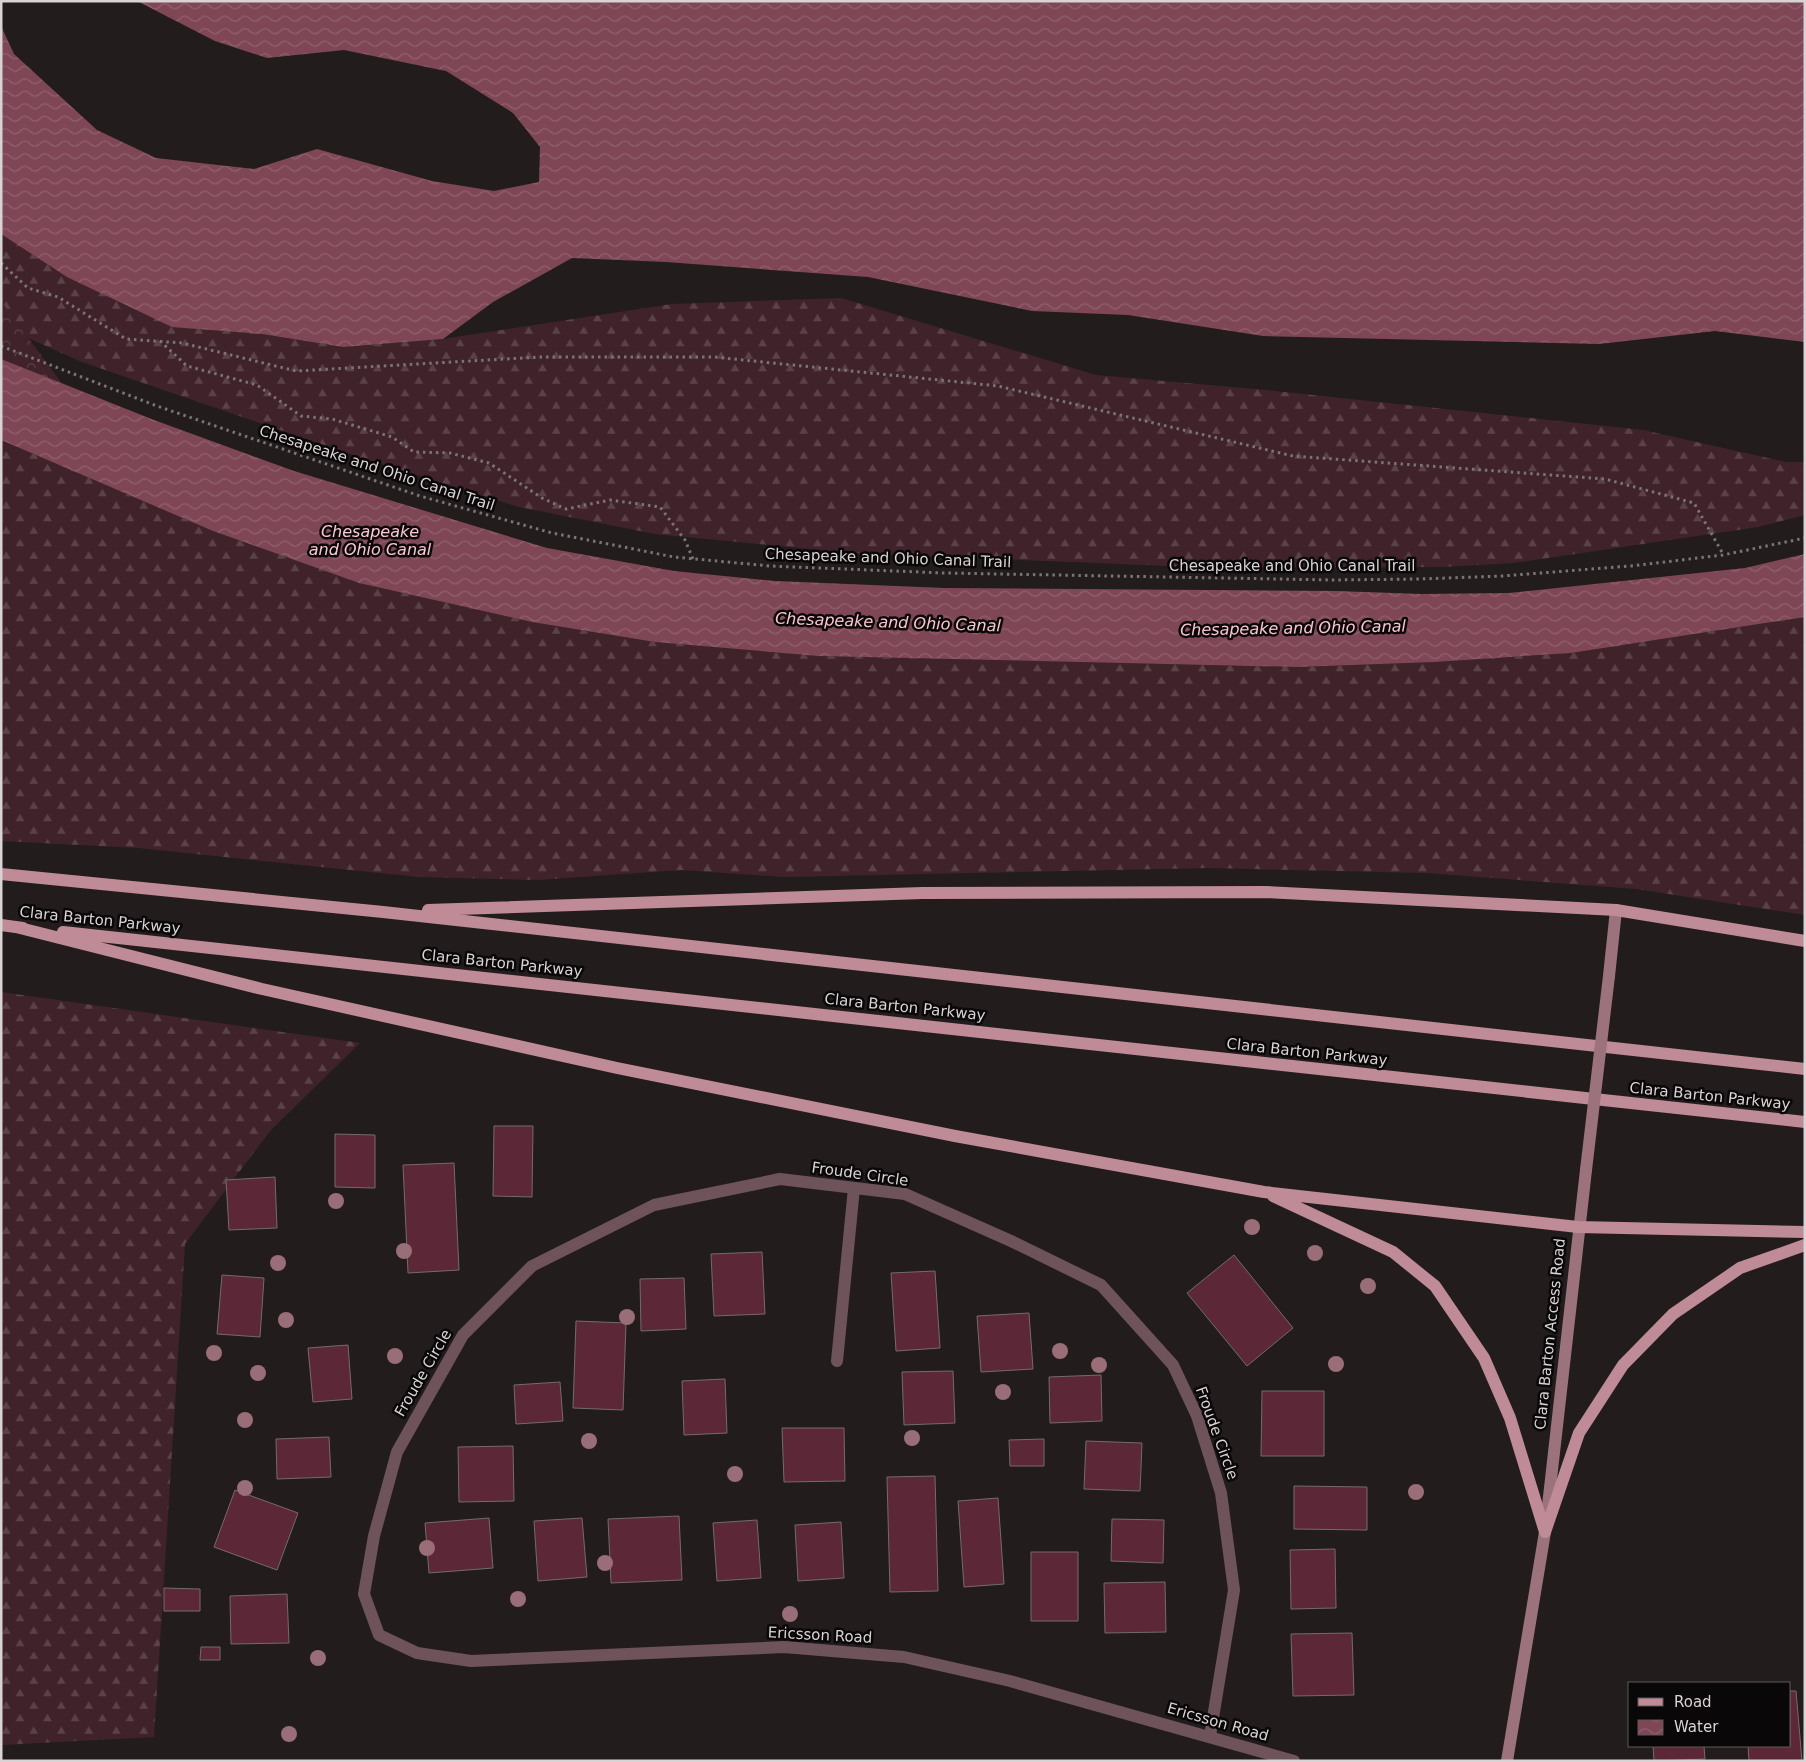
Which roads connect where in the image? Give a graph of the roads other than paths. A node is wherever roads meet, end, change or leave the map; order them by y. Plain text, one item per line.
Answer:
1 (1, 874) edge
2 (1616, 910) junction
3 (383, 912) junction
4 (1, 925) edge
5 (16, 927) junction
6 (1805, 942) edge
7 (1805, 1069) edge
8 (1805, 1122) edge
9 (854, 1188) junction
10 (1264, 1192) junction
11 (1578, 1227) junction
12 (1805, 1232) edge
13 (1805, 1245) edge
14 (837, 1361) dead end
15 (1545, 1532) junction
16 (374, 1536) joint
17 (1210, 1736) junction
18 (1294, 1761) edge
19 (1507, 1761) edge

1 - 3 main road
2 - 3 main road
2 - 6 main road
2 - 11 main road, Clara Barton Access Road, bridge
3 - 7 main road
4 - 5 main road, Clara Barton Parkway
5 - 8 main road, Clara Barton Parkway
5 - 10 main road
9 - 14 street
9 - 16 street, Froude Circle
9 - 17 street, Froude Circle
10 - 11 main road
10 - 15 main road
11 - 12 main road
11 - 15 main road, Clara Barton Access Road
13 - 15 main road
15 - 19 main road, Clara Barton Access Road
16 - 17 street, Ericsson Road
17 - 18 street, Ericsson Road

